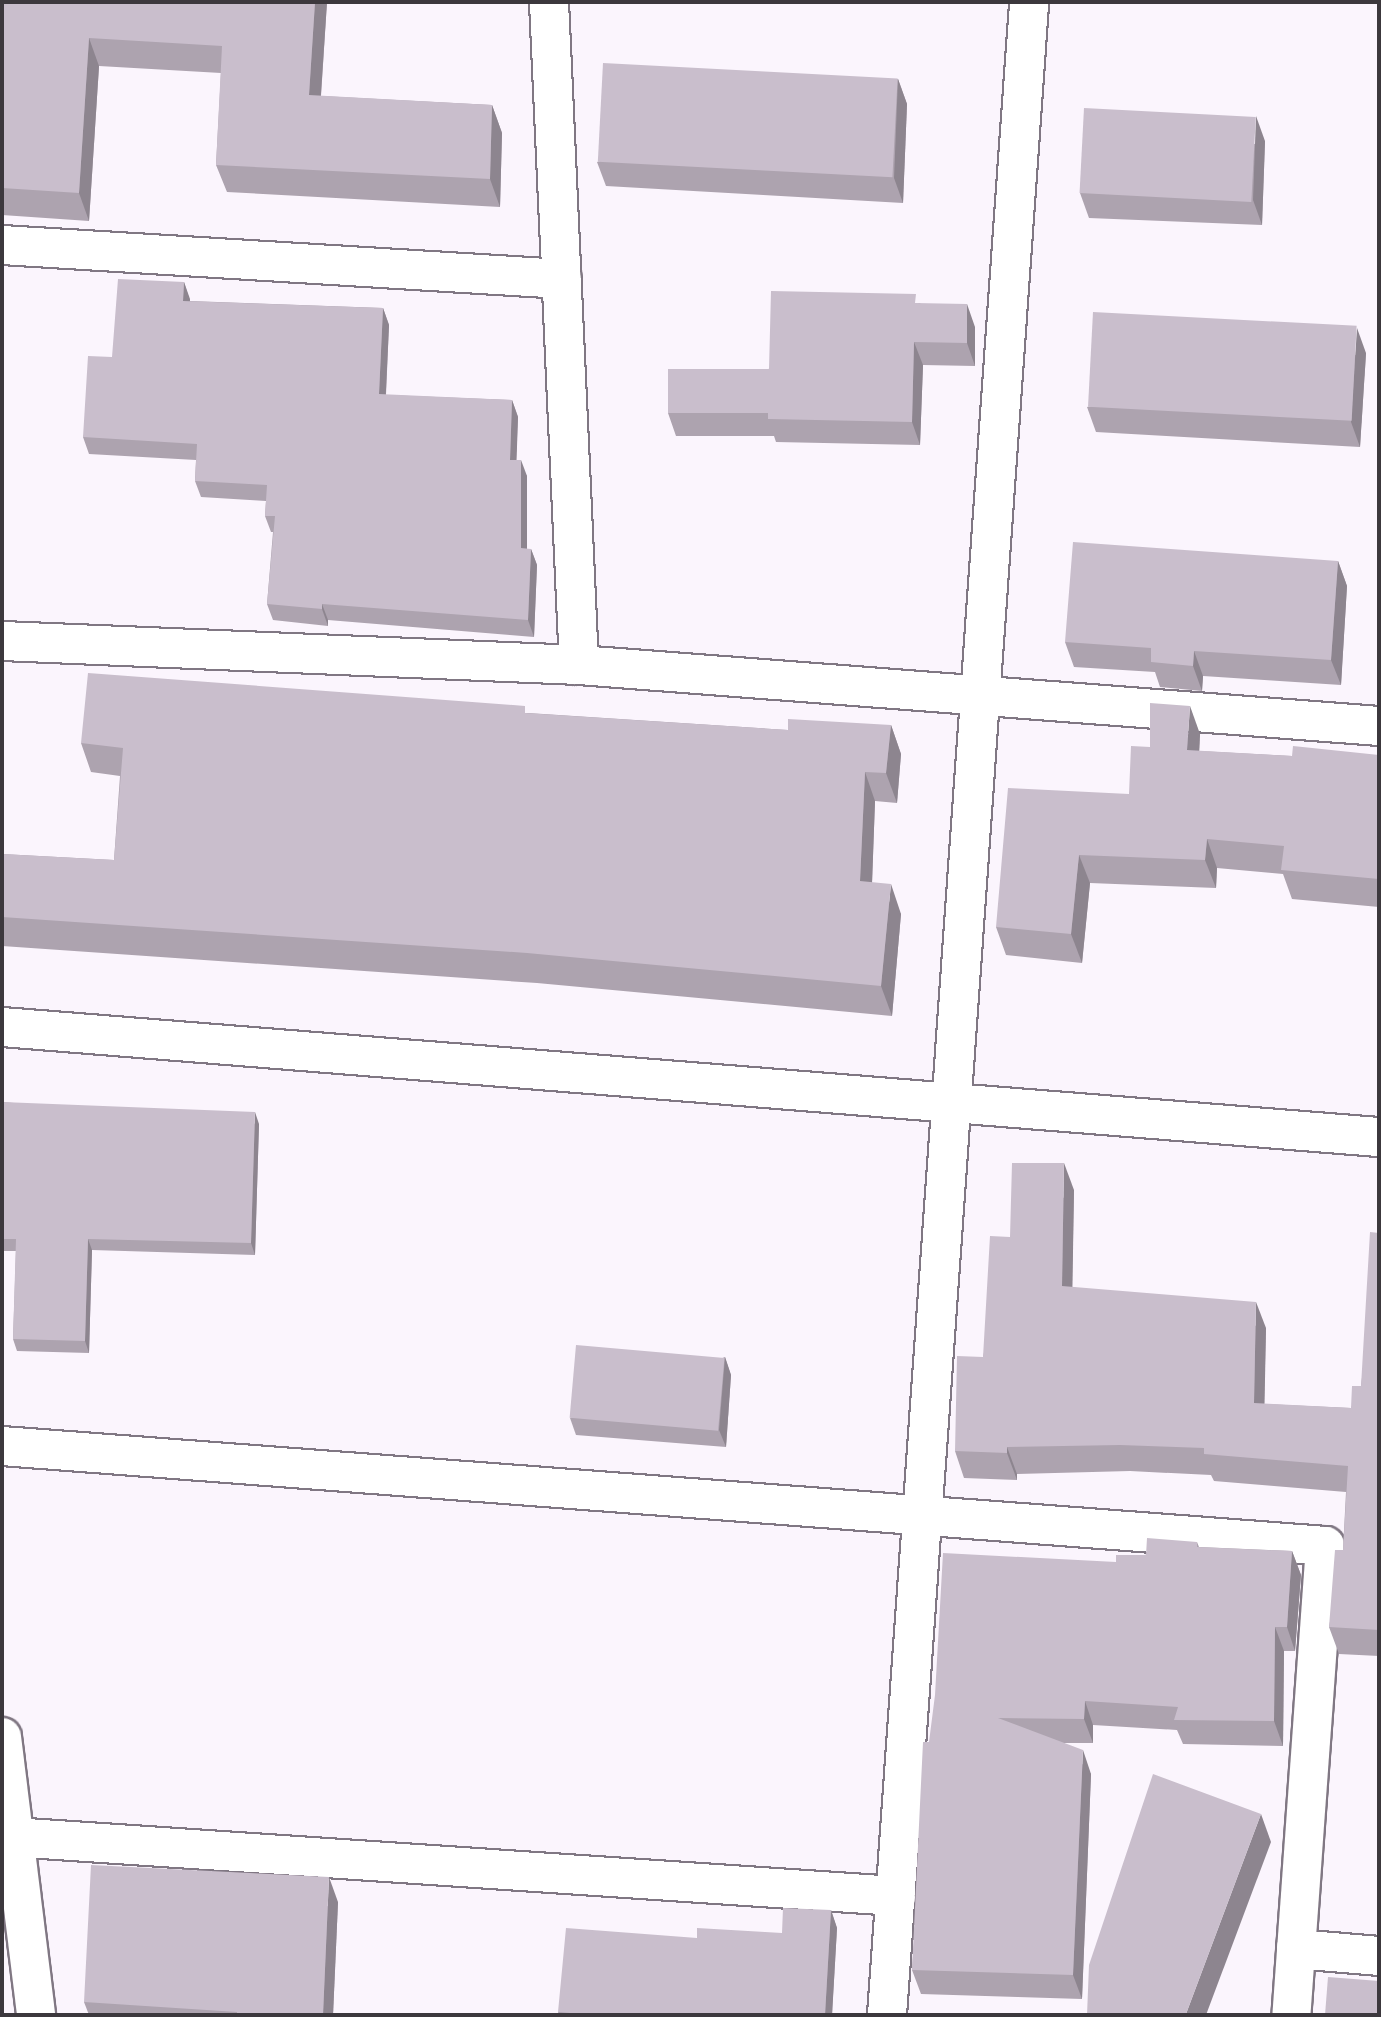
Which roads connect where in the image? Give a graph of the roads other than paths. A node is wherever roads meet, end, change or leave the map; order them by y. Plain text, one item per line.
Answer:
1 (549, 2) edge
2 (1029, 2) edge
3 (2, 245) edge
4 (562, 279) junction
5 (2, 641) edge
6 (579, 665) junction
7 (983, 695) junction
8 (1379, 726) edge
9 (2, 1027) edge
10 (952, 1102) junction
11 (1379, 1137) edge
12 (2, 1446) edge
13 (923, 1518) junction
14 (2, 1737) edge
15 (12, 1836) junction
16 (896, 1896) junction
17 (1296, 1950) junction
18 (1379, 1956) edge
19 (36, 2015) edge
20 (887, 2015) edge
21 (1291, 2015) edge

1 - 4 street
2 - 7 street
3 - 4 street
4 - 6 street
5 - 6 street
6 - 7 street
7 - 8 street
7 - 10 street
9 - 10 street
10 - 11 street
10 - 13 street
12 - 13 street
13 - 16 street
13 - 17 street
14 - 15 street
15 - 16 street
15 - 19 street
16 - 20 street
17 - 18 street
17 - 21 street

